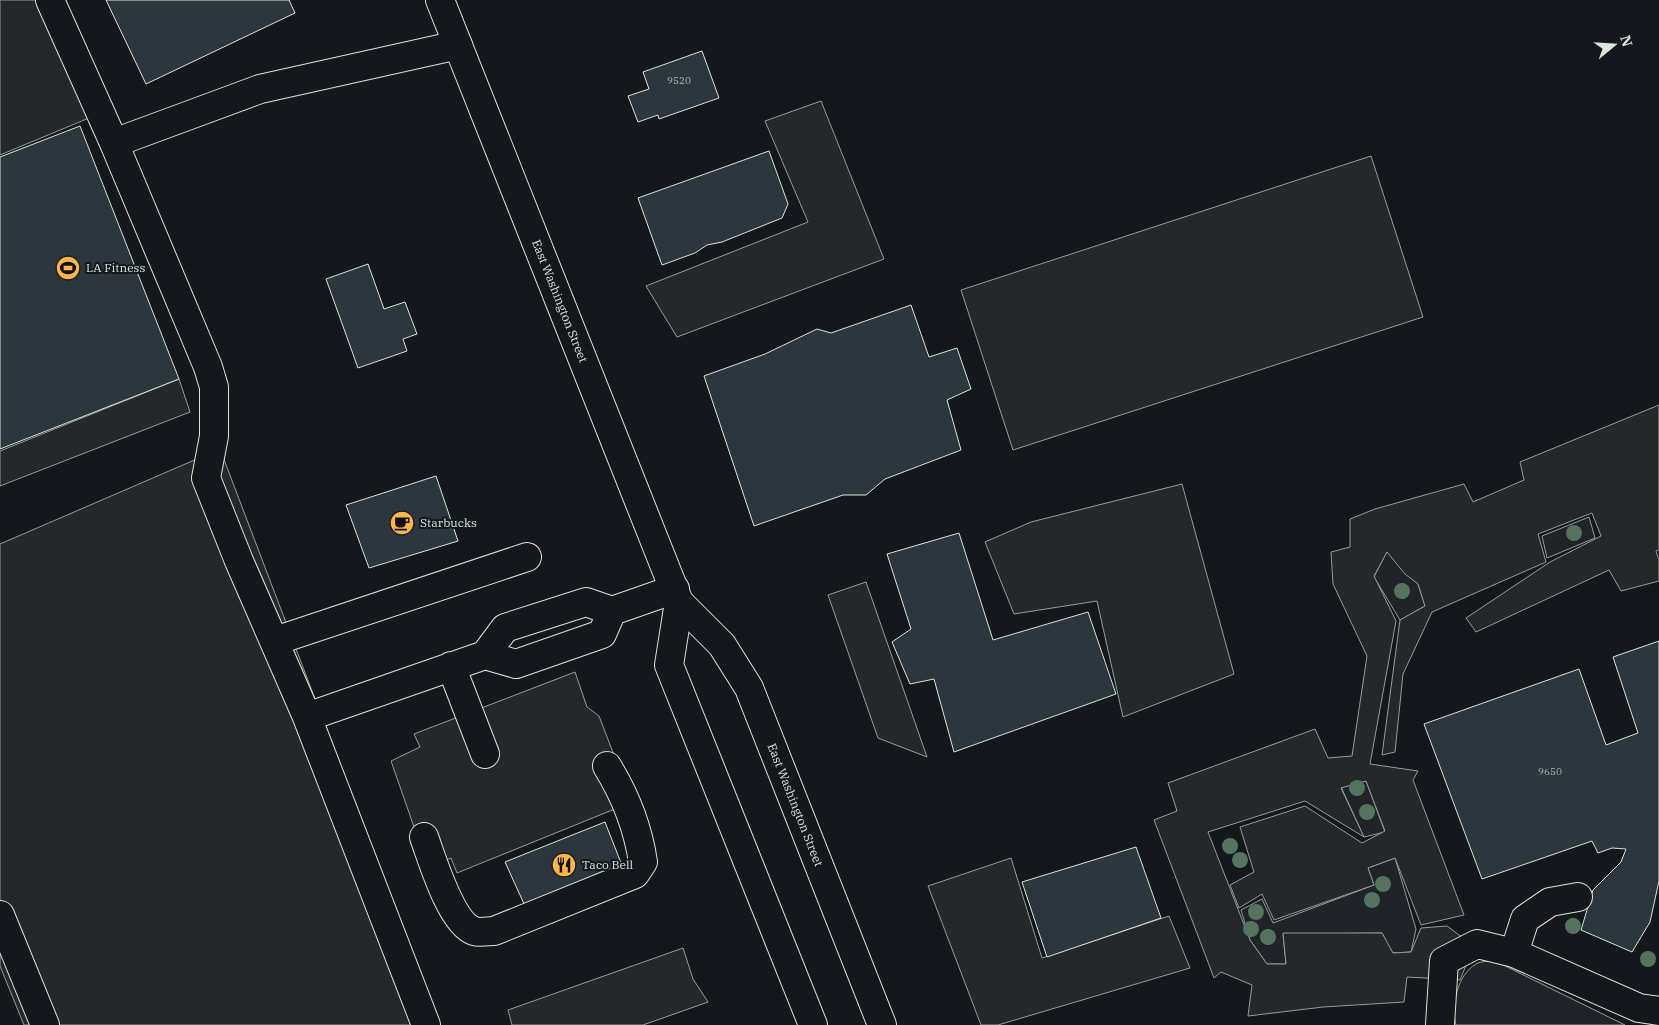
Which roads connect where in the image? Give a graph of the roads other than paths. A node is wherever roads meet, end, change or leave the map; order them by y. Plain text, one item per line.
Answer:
1 (50, 0) edge
2 (440, 0) edge
3 (458, 46) junction
4 (114, 143) junction
5 (527, 557) dead end
6 (677, 596) junction
7 (612, 611) junction
8 (275, 641) junction
9 (485, 655) junction
10 (451, 666) junction
11 (307, 718) junction
12 (485, 754) dead end
13 (607, 766) dead end
14 (424, 837) dead end
15 (1578, 897) dead end
16 (0, 915) edge
17 (1514, 953) junction
18 (1659, 1011) edge
19 (45, 1025) edge
20 (426, 1025) edge
21 (813, 1025) edge
22 (882, 1025) edge
23 (1440, 1025) edge

1 - 4 main road
2 - 3 main road, East Washington Street
3 - 4 main road
3 - 6 main road, East Washington Street
4 - 8 main road
5 - 8 main road
6 - 7 main road
6 - 21 main road, East Washington Street
6 - 22 main road, East Washington Street
7 - 9 main road
7 - 9 main road
8 - 11 main road
9 - 10 main road
10 - 11 main road
10 - 12 main road
11 - 20 main road
13 - 14 main road
15 - 17 main road
16 - 19 main road
17 - 18 main road
17 - 23 main road

